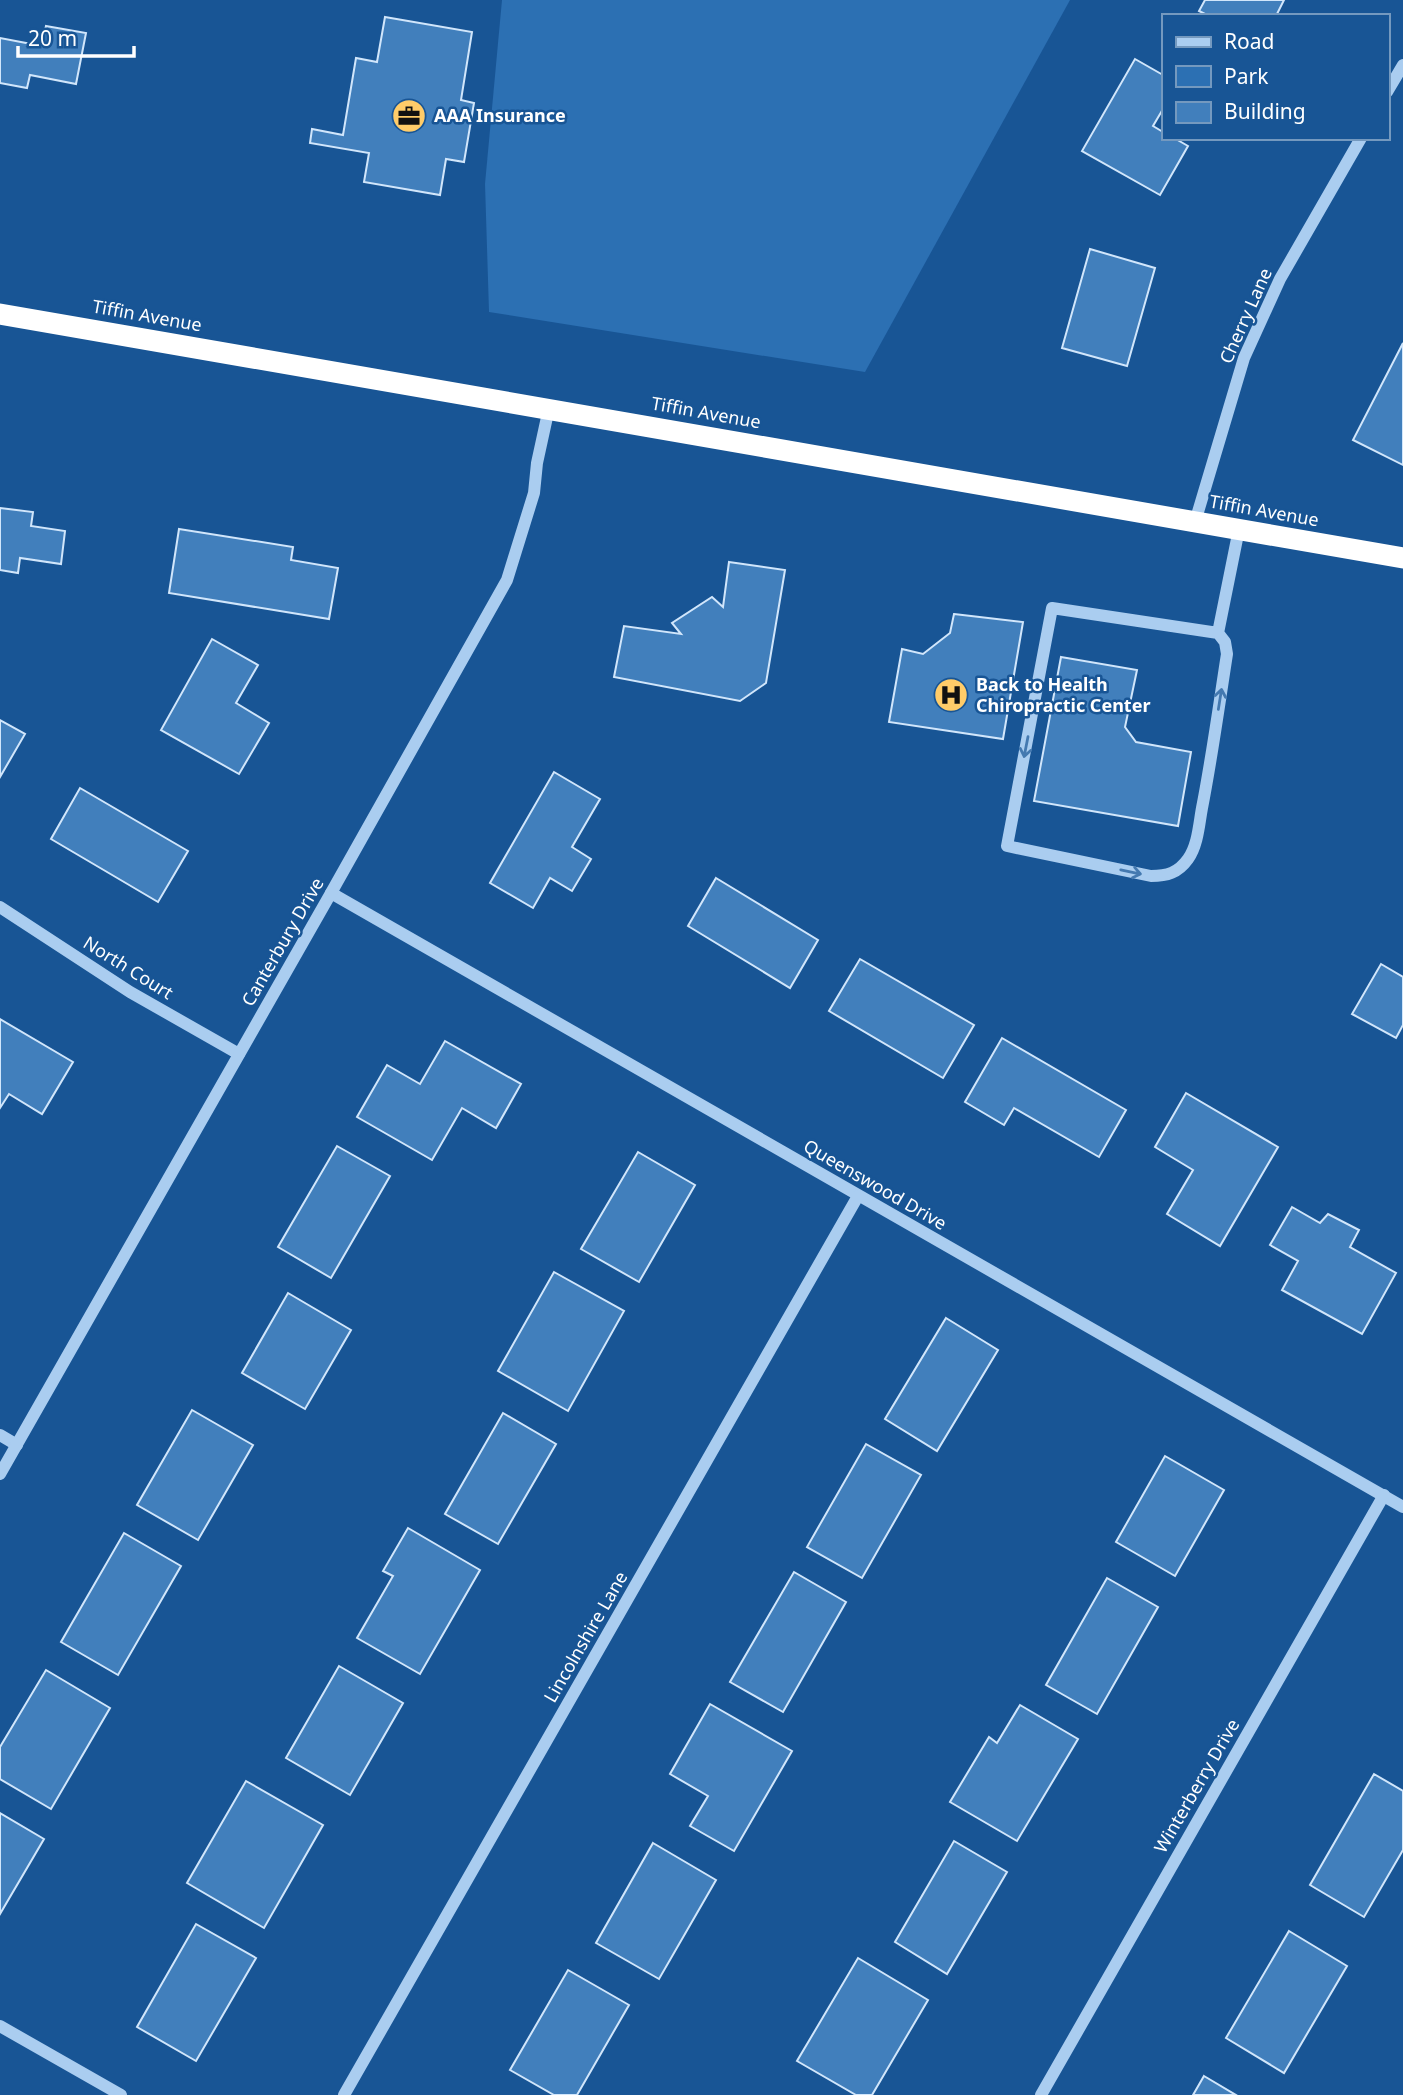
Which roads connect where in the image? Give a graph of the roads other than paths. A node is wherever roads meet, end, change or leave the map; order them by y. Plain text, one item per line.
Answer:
1 (1403, 65) edge
2 (1389, 89) edge
3 (1360, 140) edge
4 (0, 314) edge
5 (549, 408) junction
6 (1195, 522) junction
7 (1239, 529) junction
8 (1403, 558) edge
9 (1218, 633) junction
10 (331, 894) junction
11 (0, 907) edge
12 (239, 1054) junction
13 (858, 1196) junction
14 (0, 1435) edge
15 (17, 1445) junction
16 (0, 1474) edge
17 (1384, 1495) junction
18 (1403, 1507) edge
19 (0, 2026) edge
20 (121, 2095) edge
21 (344, 2095) edge
22 (1041, 2095) edge

1 - 2 street
3 - 6 street, Cherry Lane
4 - 5 highway, Tiffin Avenue
5 - 6 highway, Tiffin Avenue
5 - 10 street, Canterbury Drive
6 - 7 highway, Tiffin Avenue
7 - 8 highway, Tiffin Avenue
7 - 9 street
9 -> 9 street
10 - 12 street, Canterbury Drive
10 - 13 street, Queenswood Drive
11 - 12 street, North Court
12 - 15 street, Canterbury Drive
13 - 17 street, Queenswood Drive
13 - 21 street, Lincolnshire Lane
14 - 15 street
15 - 16 street, Canterbury Drive
17 - 18 street, Queenswood Drive
17 - 22 street, Winterberry Drive
19 - 20 street

